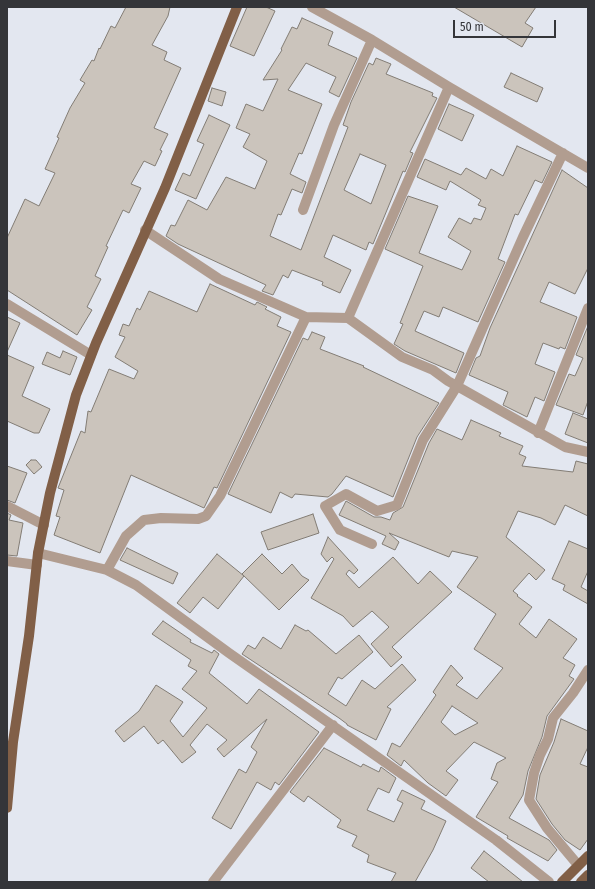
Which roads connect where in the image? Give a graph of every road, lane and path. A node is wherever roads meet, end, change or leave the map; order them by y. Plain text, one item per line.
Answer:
1 (237, 7) edge
2 (312, 7) edge
3 (372, 40) junction
4 (449, 87) junction
5 (563, 153) junction
6 (588, 168) edge
7 (303, 210) dead end
8 (145, 230) junction
9 (7, 304) edge
10 (588, 308) edge
11 (306, 317) junction
12 (348, 318) junction
13 (92, 355) junction
14 (457, 386) junction
15 (538, 433) junction
16 (588, 452) edge
17 (7, 506) edge
18 (44, 525) junction
19 (372, 544) dead end
20 (38, 553) junction
21 (7, 561) edge
22 (36, 565) junction
23 (107, 570) junction
24 (588, 670) edge
25 (333, 725) junction
26 (7, 808) edge
27 (588, 856) edge
28 (578, 865) junction
29 (588, 875) edge
30 (213, 882) edge
31 (549, 882) edge
32 (562, 882) edge
33 (581, 882) edge

1 - 8 main road
2 - 3 street
3 - 4 street
3 - 7 street
4 - 5 street
4 - 12 street
5 - 6 street
5 - 14 street
8 - 11 street
8 - 13 main road
9 - 13 street
10 - 15 street
11 - 12 street
11 - 23 street
12 - 14 street
13 - 18 main road
14 - 15 street
14 - 19 street
15 - 16 street
17 - 18 street
18 - 20 main road
20 - 22 main road
20 - 23 street
21 - 22 street
22 - 26 main road
23 - 25 street
24 - 28 street
25 - 30 street
25 - 31 street
27 - 28 main road
28 - 32 main road
29 - 33 main road

